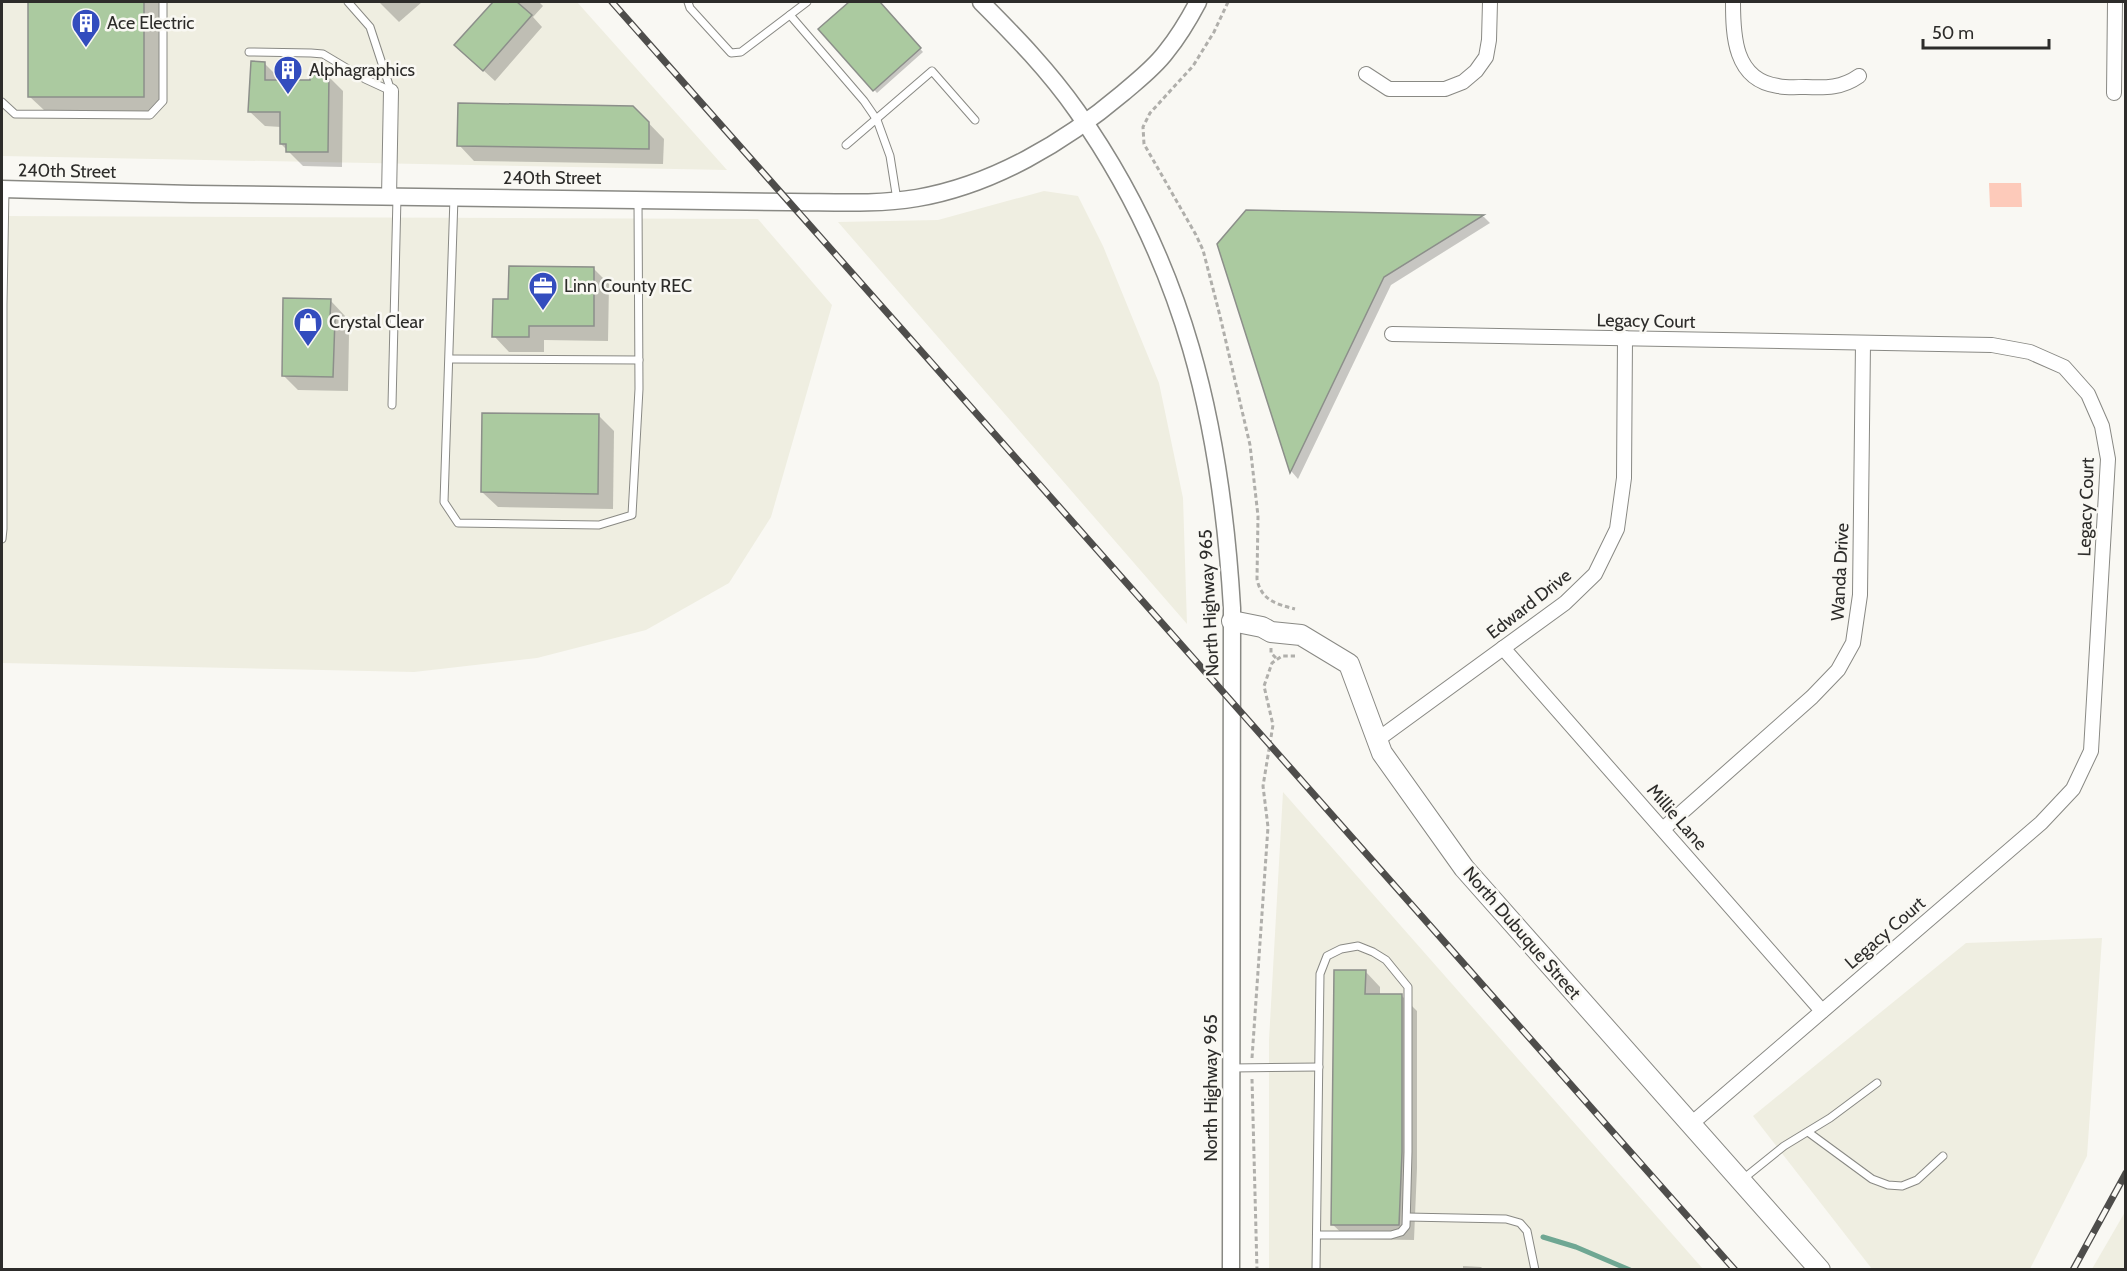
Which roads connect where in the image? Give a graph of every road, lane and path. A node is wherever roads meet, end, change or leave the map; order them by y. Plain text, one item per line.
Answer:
1 (163, 2) edge
2 (348, 2) edge
3 (688, 2) edge
4 (807, 2) edge
5 (981, 2) edge
6 (1198, 2) edge
7 (1228, 2) edge
8 (1490, 2) edge
9 (1733, 2) edge
10 (2115, 2) edge
11 (790, 15) junction
12 (249, 52) dead end
13 (1366, 74) dead end
14 (1859, 76) dead end
15 (391, 91) junction
16 (2114, 93) dead end
17 (2, 102) edge
18 (877, 120) junction
19 (975, 120) dead end
20 (1086, 123) junction
21 (846, 145) dead end
22 (3, 189) edge
23 (393, 197) junction
24 (454, 197) junction
25 (638, 199) junction
26 (897, 201) junction
27 (1392, 334) dead end
28 (1625, 338) junction
29 (1863, 343) junction
30 (450, 359) junction
31 (639, 360) junction
32 (392, 405) dead end
33 (2, 539) edge
34 (1295, 609) dead end
35 (1232, 621) junction
36 (1503, 648) junction
37 (1295, 656) dead end
38 (1377, 740) junction
39 (1663, 829) junction
40 (1822, 1011) junction
41 (1319, 1066) junction
42 (1231, 1068) junction
43 (1252, 1069) junction
44 (1877, 1083) dead end
45 (1691, 1124) junction
46 (1808, 1132) junction
47 (1943, 1156) dead end
48 (1741, 1180) junction
49 (1407, 1217) junction
50 (1317, 1235) junction
51 (1231, 1269) edge
52 (1257, 1269) edge
53 (1316, 1269) edge
54 (1535, 1269) edge
55 (1820, 1269) edge

1 - 17 lane
2 - 15 lane
3 - 11 lane
4 - 11 lane
5 - 20 street, North Highway 965
6 - 20 street, 240th Street
7 - 34 path
8 - 13 street
9 - 14 street
10 - 16 street
11 - 18 lane
12 - 15 lane
15 - 23 street
18 - 19 lane
18 - 21 lane
18 - 26 lane
20 - 26 street, 240th Street
20 - 35 street, North Highway 965
22 - 23 street, 240th Street
22 - 33 lane
23 - 24 street, 240th Street
23 - 32 lane
24 - 25 street, 240th Street
24 - 30 lane
25 - 26 street, 240th Street
25 - 31 lane
27 - 28 street, Legacy Court
28 - 29 street, Legacy Court
28 - 36 street, Edward Drive
29 - 39 street, Wanda Drive
29 - 40 street, Legacy Court
30 - 31 lane
30 - 31 lane
35 - 38 main road, North Dubuque Street
35 - 42 street, North Highway 965
36 - 38 street, Edward Drive
36 - 39 street, Millie Lane
37 - 43 path
38 - 45 main road, North Dubuque Street
39 - 40 street, Millie Lane
40 - 45 street, Legacy Court
41 - 43 lane
41 - 49 lane
41 - 50 lane
42 - 43 lane
42 - 51 street, North Highway 965
43 - 52 path
44 - 46 lane
45 - 48 main road, North Dubuque Street
46 - 47 lane
46 - 48 lane
48 - 55 main road, North Dubuque Street
49 - 50 lane
49 - 54 lane
50 - 53 lane

